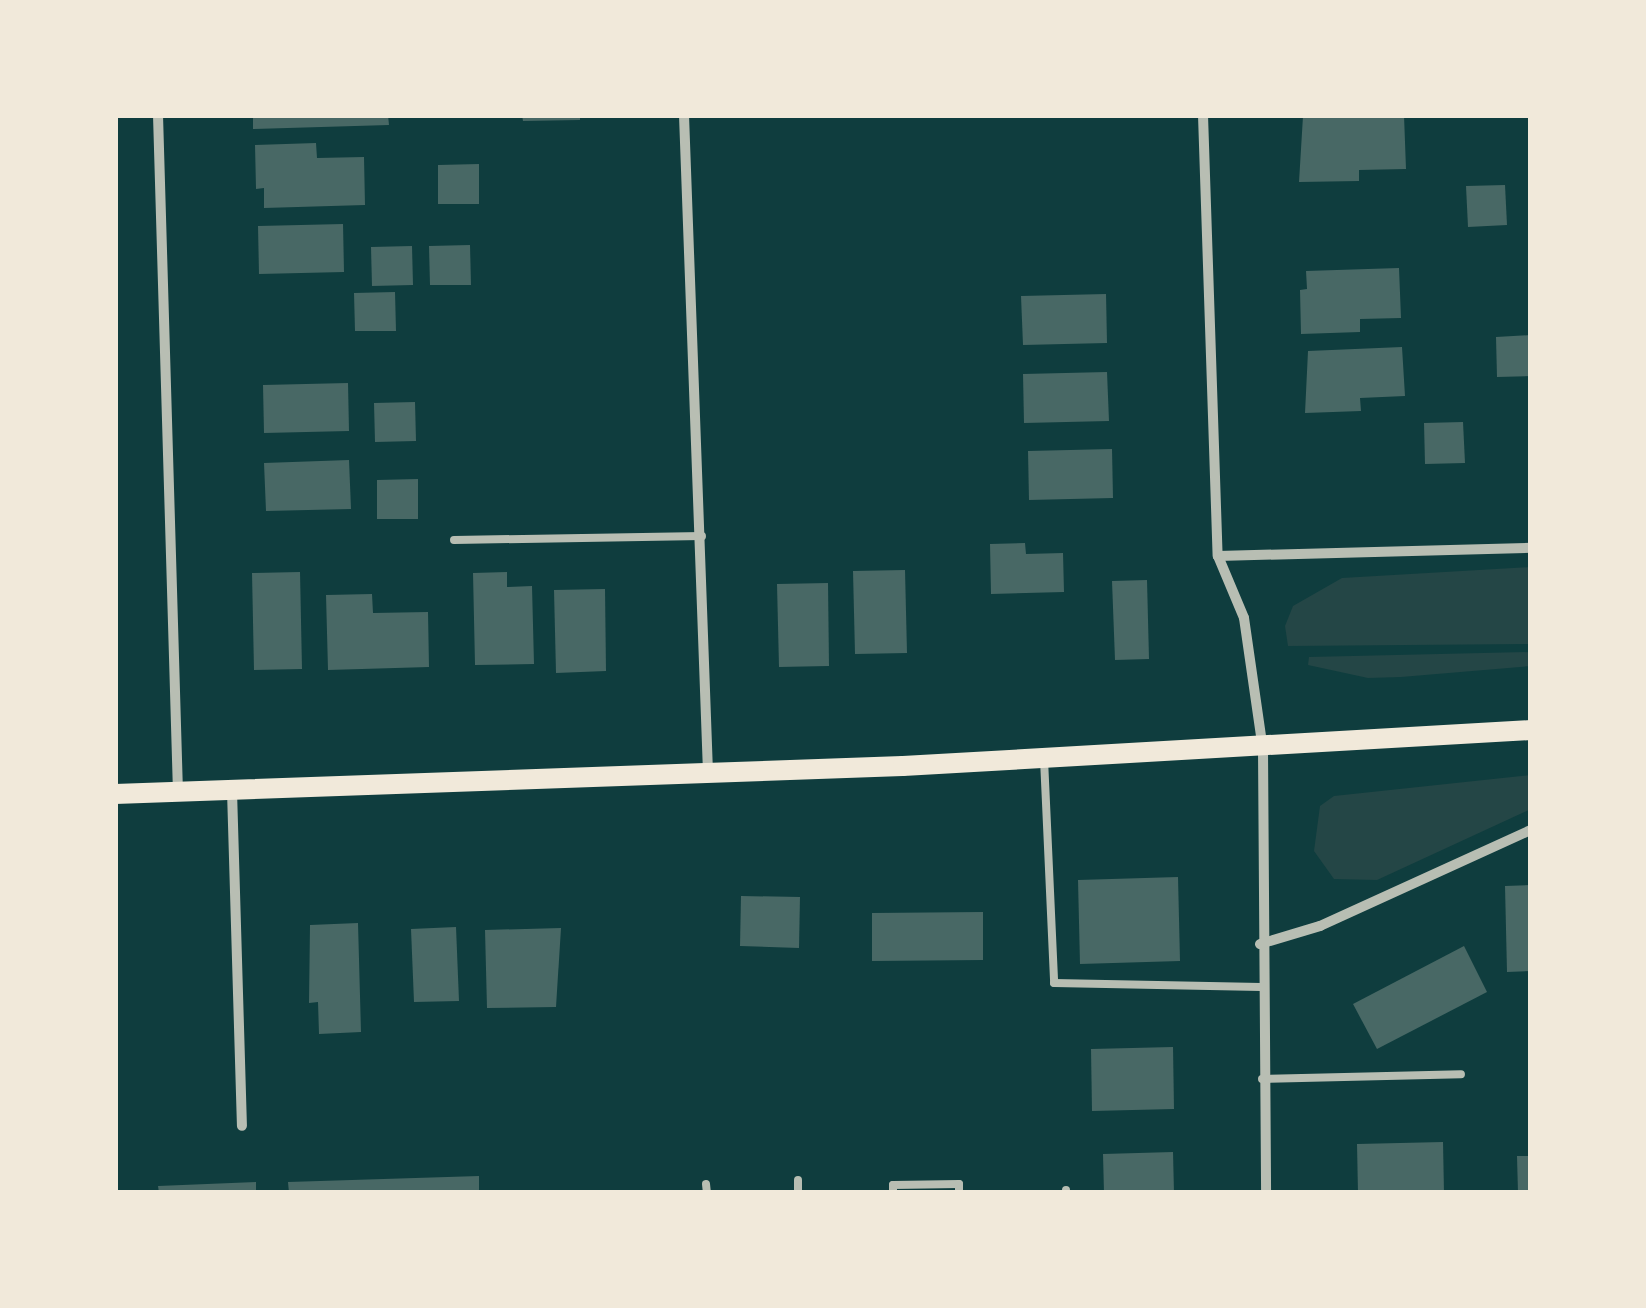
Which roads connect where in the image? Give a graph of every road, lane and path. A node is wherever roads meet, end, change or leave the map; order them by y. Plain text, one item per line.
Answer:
1 (158, 115) edge
2 (684, 115) edge
3 (1203, 115) edge
4 (702, 536) junction
5 (454, 540) dead end
6 (1531, 548) edge
7 (1218, 556) junction
8 (1531, 730) edge
9 (1263, 750) junction
10 (1044, 759) junction
11 (708, 773) junction
12 (232, 790) junction
13 (178, 791) junction
14 (115, 794) edge
15 (1531, 830) edge
16 (1260, 944) junction
17 (1261, 987) junction
18 (1461, 1074) dead end
19 (1262, 1079) junction
20 (242, 1126) dead end
21 (798, 1180) dead end
22 (798, 1193) edge
23 (893, 1193) edge
24 (958, 1193) edge
25 (1266, 1193) edge

1 - 13 street
2 - 4 street
3 - 7 street
4 - 5 lane
4 - 11 street
6 - 7 street
7 - 9 street
8 - 9 main road
9 - 10 main road
9 - 16 street
10 - 11 main road
10 - 17 lane
11 - 12 main road
12 - 13 main road
12 - 20 street
13 - 14 main road
15 - 16 street
16 - 17 street
17 - 19 street
18 - 19 lane
19 - 25 street
21 - 22 lane
23 - 24 lane

